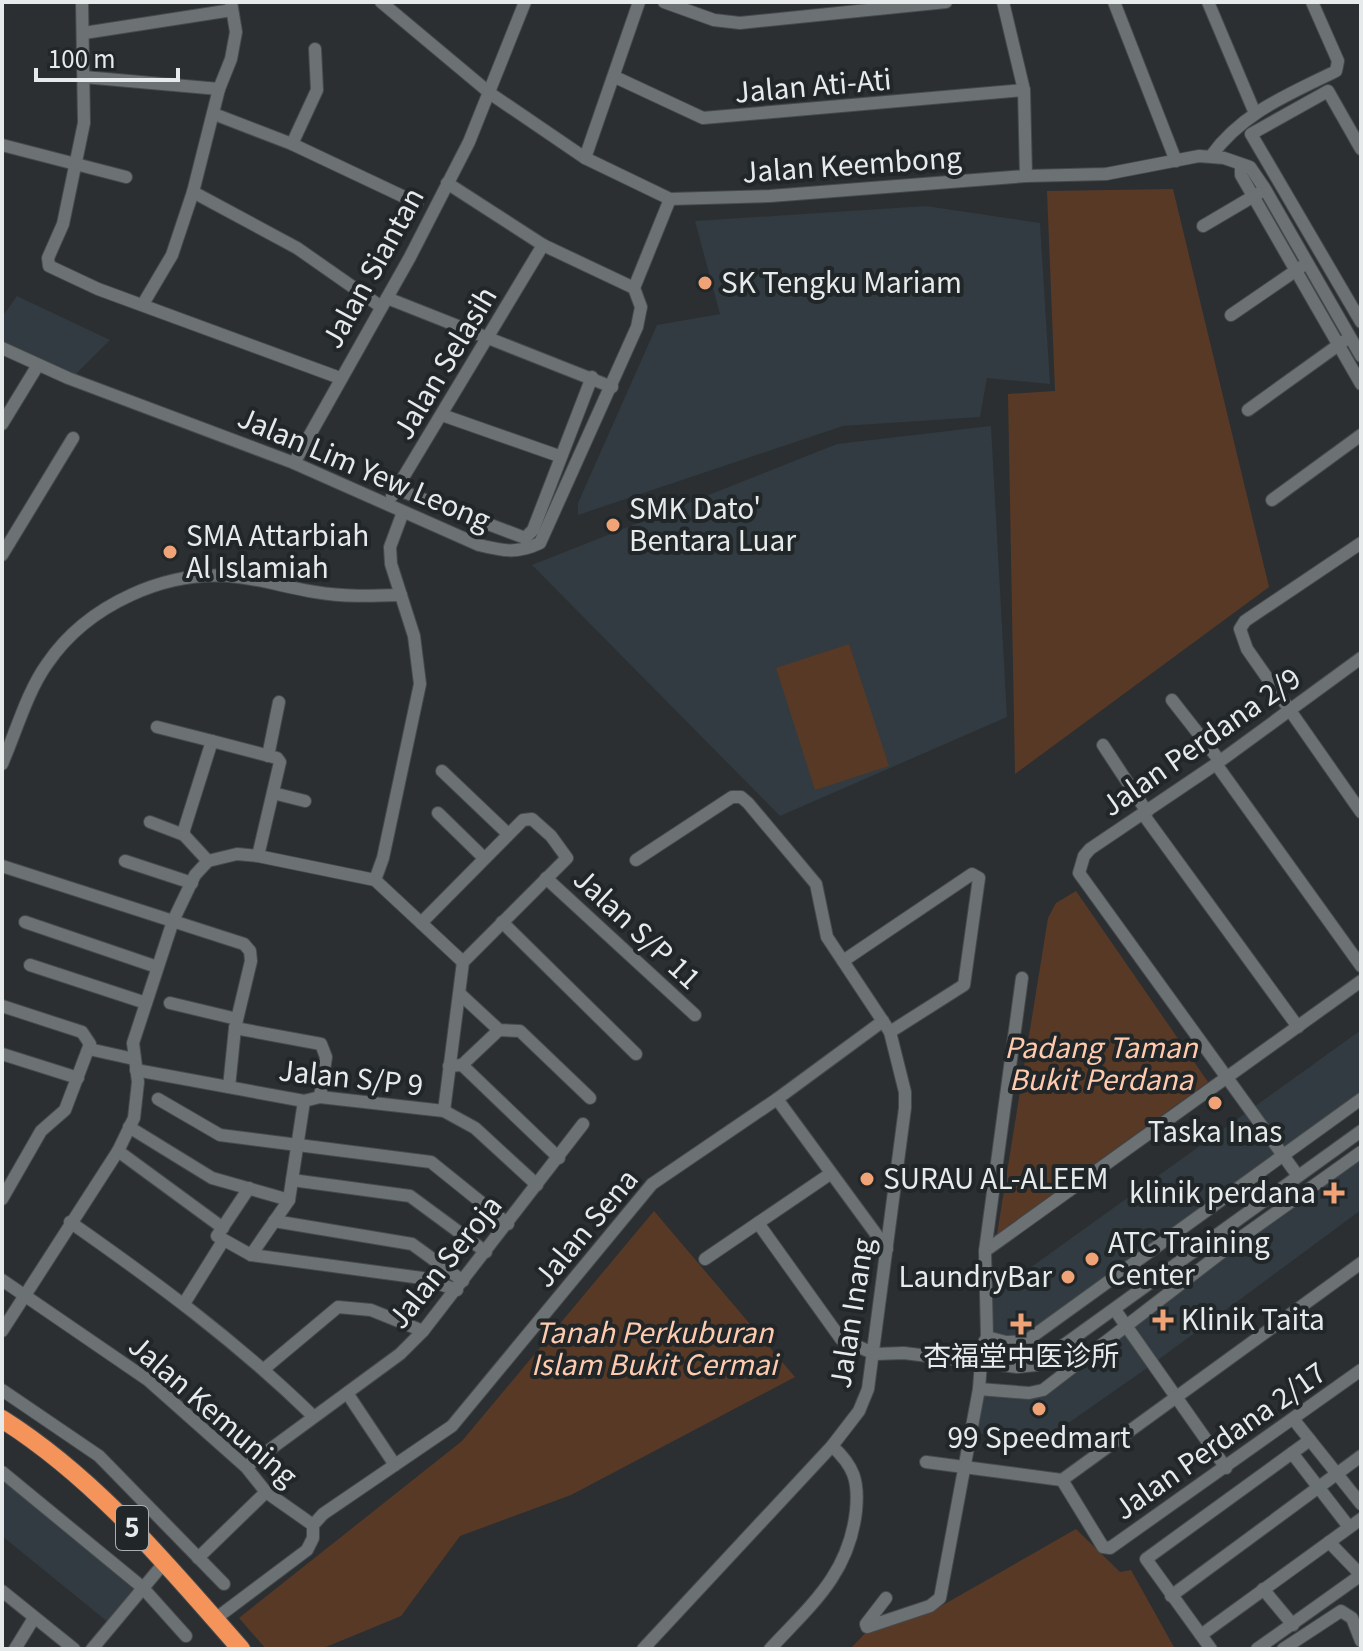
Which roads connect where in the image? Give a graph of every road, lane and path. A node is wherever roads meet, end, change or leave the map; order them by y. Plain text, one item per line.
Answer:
1 (82, 2) edge
2 (381, 2) edge
3 (525, 2) edge
4 (639, 2) edge
5 (664, 2) edge
6 (784, 2) edge
7 (946, 2) edge
8 (1003, 2) edge
9 (1208, 2) edge
10 (1312, 2) edge
11 (1118, 3) edge
12 (232, 6) edge
13 (870, 6) edge
14 (785, 17) junction
15 (84, 33) junction
16 (315, 49) dead end
17 (84, 77) junction
18 (615, 77) junction
19 (219, 89) junction
20 (1024, 90) junction
21 (491, 94) junction
22 (1254, 111) junction
23 (214, 114) junction
24 (292, 144) junction
25 (2, 145) edge
26 (1360, 145) edge
27 (1211, 156) junction
28 (585, 158) junction
29 (1176, 161) junction
30 (77, 162) junction
31 (1026, 176) junction
32 (126, 177) dead end
33 (447, 183) junction
34 (193, 192) junction
35 (1259, 193) junction
36 (670, 199) junction
37 (417, 203) dead end
38 (1203, 226) dead end
39 (543, 245) junction
40 (1307, 262) junction
41 (1295, 271) junction
42 (634, 288) junction
43 (384, 302) junction
44 (143, 304) junction
45 (1231, 315) dead end
46 (1361, 322) edge
47 (1350, 337) junction
48 (489, 339) junction
49 (1337, 346) junction
50 (2, 348) edge
51 (1361, 356) edge
52 (38, 365) junction
53 (592, 377) junction
54 (340, 378) junction
55 (1361, 384) edge
56 (612, 387) junction
57 (1248, 410) dead end
58 (442, 415) junction
59 (2, 424) edge
60 (1361, 435) edge
61 (73, 438) dead end
62 (559, 456) junction
63 (294, 463) junction
64 (396, 489) junction
65 (1272, 500) dead end
66 (387, 504) junction
67 (403, 512) junction
68 (1361, 543) edge
69 (2, 555) edge
70 (401, 595) junction
71 (1361, 659) edge
72 (1172, 700) dead end
73 (279, 702) dead end
74 (1291, 708) junction
75 (157, 727) dead end
76 (212, 741) junction
77 (1103, 745) dead end
78 (268, 756) junction
79 (1217, 762) junction
80 (2, 764) edge
81 (442, 771) dead end
82 (273, 793) junction
83 (305, 801) dead end
84 (1361, 812) edge
85 (438, 813) dead end
86 (1145, 813) junction
87 (150, 822) dead end
88 (508, 834) junction
89 (184, 835) junction
90 (258, 856) junction
91 (484, 858) junction
92 (636, 860) dead end
93 (125, 861) dead end
94 (208, 861) junction
95 (2, 866) edge
96 (546, 878) junction
97 (375, 880) junction
98 (192, 883) junction
99 (173, 921) junction
100 (25, 922) dead end
101 (502, 922) junction
102 (421, 923) junction
103 (843, 961) junction
104 (463, 962) junction
105 (30, 965) dead end
106 (1361, 966) edge
107 (157, 967) junction
108 (1022, 978) dead end
109 (1361, 981) edge
110 (460, 994) junction
111 (146, 1003) junction
112 (170, 1003) dead end
113 (2, 1006) edge
114 (695, 1015) dead end
115 (236, 1024) junction
116 (886, 1026) junction
117 (1298, 1027) junction
118 (499, 1030) junction
119 (89, 1049) junction
120 (2, 1054) edge
121 (636, 1054) dead end
122 (135, 1065) junction
123 (455, 1066) junction
124 (78, 1078) junction
125 (1227, 1078) junction
126 (229, 1087) junction
127 (320, 1097) junction
128 (590, 1098) dead end
129 (158, 1099) dead end
130 (777, 1099) junction
131 (1361, 1099) edge
132 (304, 1101) junction
133 (444, 1111) junction
134 (583, 1124) dead end
135 (129, 1127) junction
136 (1361, 1131) edge
137 (299, 1144) junction
138 (118, 1151) junction
139 (1361, 1152) edge
140 (1283, 1156) junction
141 (559, 1158) junction
142 (830, 1174) junction
143 (1298, 1176) junction
144 (292, 1180) junction
145 (537, 1185) junction
146 (249, 1188) junction
147 (4, 1192) edge
148 (289, 1200) junction
149 (274, 1221) junction
150 (70, 1222) junction
151 (758, 1223) junction
152 (508, 1224) junction
153 (223, 1234) junction
154 (887, 1249) junction
155 (985, 1251) junction
156 (486, 1252) junction
157 (251, 1255) junction
158 (705, 1259) dead end
159 (1361, 1263) edge
160 (2, 1280) edge
161 (460, 1285) junction
162 (26, 1294) junction
163 (185, 1302) junction
164 (1115, 1310) junction
165 (1126, 1326) junction
166 (2, 1331) edge
167 (423, 1331) junction
168 (987, 1337) junction
169 (875, 1354) junction
170 (977, 1362) junction
171 (264, 1369) junction
172 (1361, 1370) edge
173 (979, 1389) junction
174 (2, 1390) edge
175 (347, 1393) junction
176 (1177, 1398) junction
177 (312, 1415) junction
178 (2, 1419) edge
179 (1294, 1420) junction
180 (1310, 1440) junction
181 (832, 1446) junction
182 (1292, 1453) junction
183 (1361, 1456) edge
184 (926, 1462) dead end
185 (395, 1465) junction
186 (962, 1466) junction
187 (246, 1467) junction
188 (1226, 1468) junction
189 (2, 1472) edge
190 (1337, 1474) junction
191 (1062, 1480) junction
192 (1319, 1487) junction
193 (266, 1492) junction
194 (1361, 1504) edge
195 (1361, 1519) edge
196 (313, 1525) junction
197 (1349, 1527) junction
198 (1329, 1542) junction
199 (198, 1558) junction
200 (164, 1563) junction
201 (224, 1584) dead end
202 (142, 1587) junction
203 (1263, 1589) junction
204 (2, 1591) edge
205 (1171, 1596) junction
206 (886, 1598) dead end
207 (34, 1618) junction
208 (215, 1619) junction
209 (1293, 1625) junction
210 (1201, 1635) junction
211 (186, 1636) dead end
212 (1361, 1641) edge
213 (15, 1649) edge
214 (74, 1649) edge
215 (92, 1649) edge
216 (241, 1649) edge
217 (643, 1649) edge
218 (770, 1649) edge
219 (1211, 1649) edge
220 (1257, 1649) edge
221 (1283, 1649) edge

1 - 15 street
2 - 21 street, Jalan Keembong
3 - 21 street, Jalan Siantan
4 - 18 street
5 - 14 street
6 - 14 street
7 - 13 street
8 - 20 street
9 - 22 street
10 - 22 street
11 - 29 street
12 - 15 street
12 - 19 street
13 - 14 street
15 - 17 street
16 - 24 street
17 - 19 street
17 - 30 street
18 - 20 street, Jalan Ati-Ati
18 - 28 street
19 - 23 street
20 - 31 street
21 - 28 street, Jalan Keembong
21 - 33 street, Jalan Siantan
22 - 27 street
23 - 24 street
23 - 34 street
24 - 37 street
25 - 30 street
26 - 46 street
27 - 29 street, Jalan Keembong
27 - 35 street, Jalan Keembong
28 - 36 street, Jalan Keembong
29 - 31 street, Jalan Keembong
30 - 32 street
30 - 44 street
31 - 36 street, Jalan Keembong
33 - 39 street
33 - 43 street, Jalan Siantan
34 - 43 street
34 - 44 street
35 - 38 street
35 - 40 street
35 - 41 street
36 - 42 street, Jalan Lim Yew Leong
39 - 42 street
39 - 48 street, Jalan Selasih
40 - 41 street
40 - 47 street
41 - 45 street
41 - 49 street
42 - 56 street, Jalan Lim Yew Leong
43 - 48 street
43 - 54 street, Jalan Siantan
44 - 54 street
47 - 49 street
47 - 51 street
48 - 53 street
48 - 58 street, Jalan Selasih
49 - 55 street
49 - 57 street
50 - 52 street, Jalan Lim Yew Leong
52 - 59 street
52 - 63 street, Jalan Lim Yew Leong
53 - 56 street
53 - 62 street
54 - 63 street, Jalan Siantan
56 - 67 street, Jalan Lim Yew Leong
58 - 62 street
58 - 64 street, Jalan Selasih
60 - 65 street
61 - 69 street
62 - 64 street
63 - 66 street, Jalan Lim Yew Leong
64 - 66 street, Jalan Selasih
66 - 67 street, Jalan Lim Yew Leong
67 - 70 street
68 - 74 street
70 - 80 street
70 - 97 street
71 - 74 street, Jalan Perdana 2/9
72 - 79 street
73 - 78 street
74 - 79 street, Jalan Perdana 2/9
74 - 84 street
75 - 76 street
76 - 78 street
76 - 89 street
77 - 86 street
78 - 82 street
79 - 86 street, Jalan Perdana 2/9
79 - 106 street
81 - 88 street
82 - 83 street
82 - 90 street
85 - 91 street
86 - 117 street
86 - 125 street, Jalan Perdana 2/9
87 - 89 street
88 - 91 street
88 - 96 street
89 - 94 street
90 - 94 street
90 - 97 street
91 - 102 street
92 - 103 street, Jalan Inang
93 - 98 street
94 - 98 street
95 - 99 street
96 - 101 street
96 - 114 street, Jalan S/P 11
97 - 102 street
98 - 99 street
99 - 107 street
99 - 115 street
100 - 107 street
101 - 104 street
101 - 121 street
102 - 104 street
103 - 116 street, Jalan Inang
103 - 116 street, Jalan Sena
104 - 110 street
105 - 111 street
107 - 111 street
108 - 155 street
109 - 117 street
110 - 118 street
110 - 123 street
111 - 122 street
112 - 115 street
113 - 119 street
115 - 126 street
115 - 127 street
116 - 130 street, Jalan Sena
116 - 154 street, Jalan Inang
117 - 125 street
118 - 123 street
118 - 128 street
119 - 122 street, Jalan S/P 9
119 - 124 street
120 - 124 street
122 - 126 street, Jalan S/P 9
122 - 135 street
123 - 133 street
123 - 141 street
124 - 147 street
125 - 140 street
125 - 155 street
126 - 132 street, Jalan S/P 9
127 - 132 street, Jalan S/P 9
127 - 133 street, Jalan S/P 9
129 - 137 street
130 - 142 street
130 - 185 street, Jalan Sena
131 - 140 street
132 - 137 street
133 - 145 street, Jalan S/P 9
134 - 141 street, Jalan Seroja
135 - 138 street
135 - 146 street
136 - 143 street
137 - 144 street
137 - 152 street
138 - 150 street
138 - 153 street
139 - 165 street
140 - 143 street
140 - 168 street
141 - 145 street, Jalan Seroja
142 - 151 street
142 - 154 street
143 - 164 street
144 - 148 street
144 - 156 street
145 - 152 street, Jalan Seroja
146 - 148 street
146 - 153 street
148 - 149 street
149 - 157 street
149 - 161 street
150 - 162 street
150 - 163 street
151 - 158 street
151 - 169 street
152 - 156 street, Jalan Seroja
153 - 157 street
153 - 163 street
154 - 169 street, Jalan Inang
155 - 168 street
156 - 161 street, Jalan Seroja
157 - 161 street
159 - 176 street
160 - 162 street, Jalan Kemuning
161 - 167 street, Jalan Seroja
162 - 166 street
162 - 187 street, Jalan Kemuning
163 - 171 street
164 - 165 street
164 - 170 street
165 - 173 street
165 - 176 street
167 - 171 street
167 - 175 street, Jalan Seroja
168 - 170 street
169 - 170 street
169 - 181 street, Jalan Inang
170 - 173 street
171 - 177 street
172 - 179 street, Jalan Perdana 2/17
173 - 186 street
174 - 199 street
175 - 177 street, Jalan Seroja
175 - 185 street
176 - 188 street
176 - 191 street
177 - 187 street, Jalan Seroja
178 - 200 highway, 5
179 - 180 street
179 - 188 street, Jalan Perdana 2/17
180 - 182 street
180 - 190 street
181 - 217 street, Jalan Inang
181 - 218 street
182 - 192 street
182 - 205 street
183 - 190 street
184 - 186 street
185 - 196 street, Jalan Sena
186 - 191 street
186 - 206 street
187 - 193 street, Jalan Kemuning
188 - 191 street, Jalan Perdana 2/17
189 - 202 street
190 - 192 street
190 - 194 street
192 - 197 street
192 - 205 street
193 - 196 street, Jalan Kemuning
193 - 199 street
195 - 197 street
196 - 208 street, Jalan Sena
197 - 198 street
198 - 203 street
198 - 209 street
199 - 201 street
200 - 202 street
200 - 208 highway, 5
202 - 211 street
202 - 215 street
203 - 209 street
203 - 210 street
204 - 207 street
205 - 210 street
207 - 213 street
207 - 214 street
208 - 216 highway, 5
209 - 220 street
210 - 219 street
212 - 221 street

